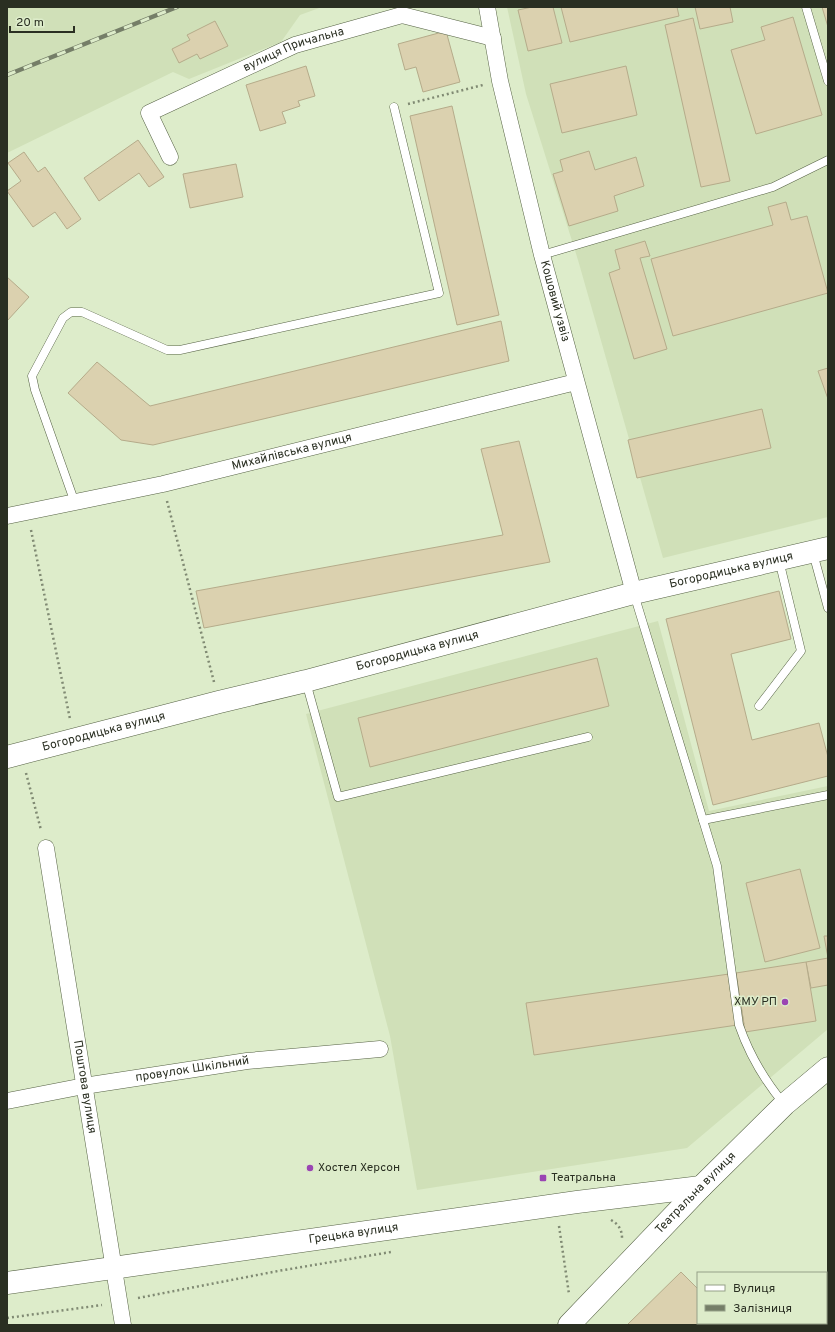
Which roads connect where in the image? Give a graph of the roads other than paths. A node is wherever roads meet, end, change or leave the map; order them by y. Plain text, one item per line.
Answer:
1 (487, 7) edge
2 (806, 7) edge
3 (493, 38) junction
4 (828, 81) edge
5 (394, 107) road end
6 (170, 157) dead end
7 (828, 160) edge
8 (542, 255) junction
9 (576, 382) junction
10 (75, 503) junction
11 (7, 516) edge
12 (821, 550) edge
13 (779, 560) junction
14 (634, 593) junction
15 (828, 608) edge
16 (306, 681) junction
17 (759, 706) dead end
18 (588, 737) dead end
19 (14, 756) edge
20 (828, 795) edge
21 (704, 820) junction
22 (46, 848) road end
23 (380, 1049) dead end
24 (828, 1068) edge
25 (84, 1086) junction
26 (7, 1101) edge
27 (785, 1104) junction
28 (701, 1186) junction
29 (113, 1268) junction
30 (7, 1283) edge
31 (123, 1325) edge
32 (569, 1325) edge

1 - 3 street, Кошовий узвіз
2 - 4 lane
3 - 6 street, вулиця Причальна
3 - 8 street, Кошовий узвіз
5 - 10 lane
7 - 8 lane
8 - 9 street, Кошовий узвіз
9 - 10 street, Михайлівська вулиця
9 - 14 street, Кошовий узвіз
10 - 11 street, Михайлівська вулиця
12 - 13 street, Богородицька вулиця
12 - 15 lane
13 - 14 street, Богородицька вулиця
13 - 17 lane
14 - 16 street, Богородицька вулиця
14 - 21 lane
16 - 18 lane
16 - 19 street, Богородицька вулиця
20 - 21 lane
21 - 27 lane
22 - 25 street, Поштова вулиця
23 - 25 street, провулок Шкільний
24 - 27 street, Театральна вулиця
25 - 26 street, провулок Шкільний
25 - 29 street, Поштова вулиця
27 - 28 street, Театральна вулиця
28 - 29 street, Грецька вулиця
28 - 32 street, Театральна вулиця
29 - 30 street, Грецька вулиця
29 - 31 street, Поштова вулиця

